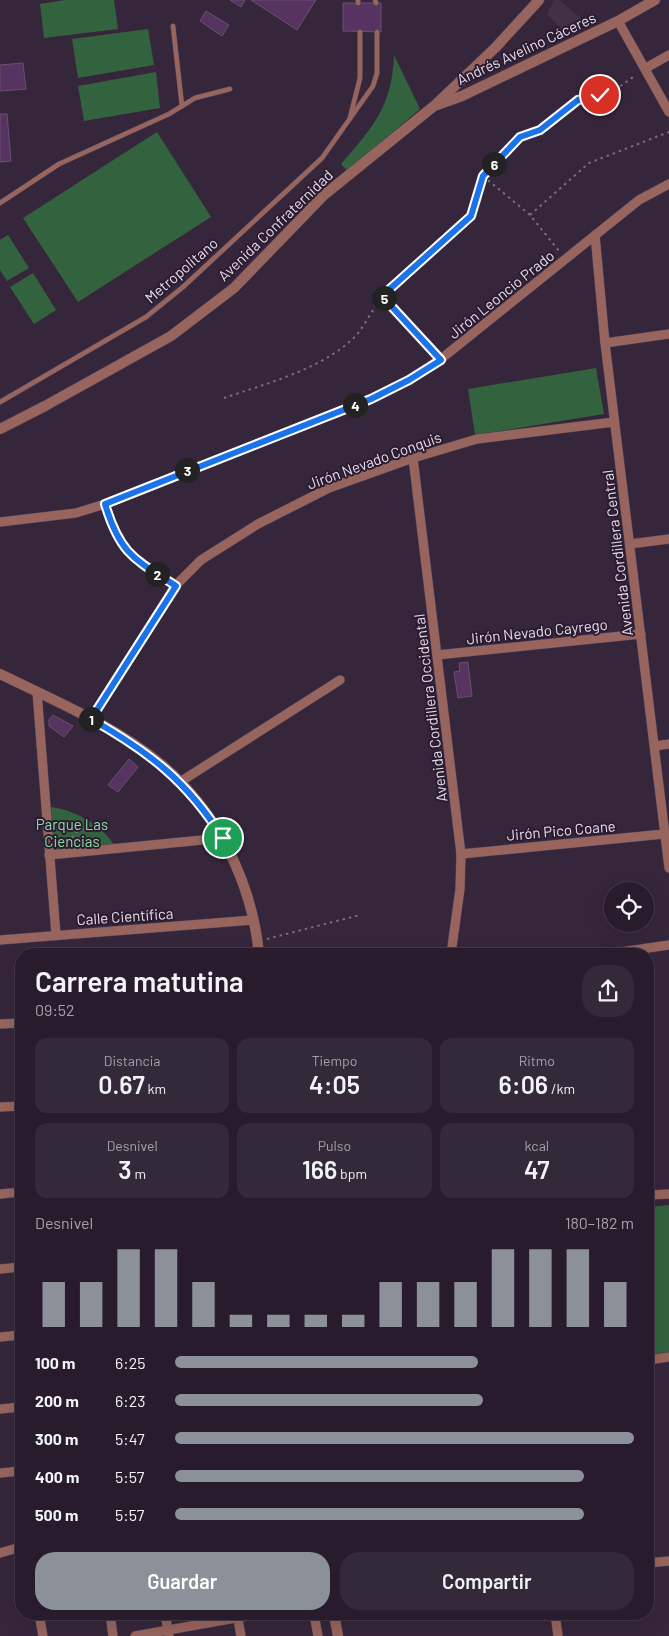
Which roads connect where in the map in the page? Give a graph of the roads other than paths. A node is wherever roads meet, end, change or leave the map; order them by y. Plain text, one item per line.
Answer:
1 (539, 0) edge
2 (656, 0) edge
3 (618, 21) junction
4 (173, 26) dead end
5 (360, 32) dead end
6 (377, 32) dead end
7 (669, 55) edge
8 (646, 68) junction
9 (230, 90) dead end
10 (182, 106) junction
11 (434, 106) junction
12 (669, 112) edge
13 (349, 122) junction
14 (669, 184) edge
15 (0, 203) edge
16 (595, 235) junction
17 (382, 296) road end
18 (669, 334) edge
19 (605, 343) junction
20 (441, 360) junction
21 (0, 402) edge
22 (614, 422) junction
23 (0, 429) edge
24 (414, 458) junction
25 (105, 504) junction
26 (0, 522) edge
27 (669, 539) edge
28 (630, 544) junction
29 (176, 586) junction
30 (640, 634) junction
31 (437, 655) junction
32 (0, 674) edge
33 (340, 680) dead end
34 (37, 692) junction
35 (91, 719) junction
36 (669, 744) edge
37 (655, 746) junction
38 (180, 782) junction
39 (664, 834) junction
40 (223, 838) junction
41 (461, 854) junction
42 (49, 855) junction
43 (669, 868) edge
44 (253, 920) junction
45 (56, 935) junction
46 (0, 940) edge
47 (669, 945) edge
48 (258, 948) edge
49 (452, 948) edge
50 (648, 948) edge
51 (15, 1023) edge
52 (0, 1024) edge
53 (15, 1106) edge
54 (0, 1107) edge
55 (15, 1193) edge
56 (0, 1194) edge
57 (669, 1194) edge
58 (654, 1195) edge
59 (15, 1267) edge
60 (0, 1268) edge
61 (15, 1336) edge
62 (0, 1337) edge
63 (669, 1357) edge
64 (654, 1359) edge
65 (15, 1408) edge
66 (0, 1409) edge
67 (15, 1472) edge
68 (0, 1473) edge
69 (15, 1549) edge
70 (0, 1553) edge
71 (669, 1560) edge
72 (654, 1562) edge
73 (40, 1620) edge
74 (111, 1620) edge
75 (167, 1620) edge
76 (222, 1620) edge
77 (239, 1620) edge
78 (315, 1620) edge
79 (335, 1620) edge
80 (556, 1620) edge
81 (168, 1633) edge
82 (43, 1636) edge
83 (114, 1636) edge
84 (135, 1636) edge
85 (241, 1636) edge
86 (318, 1636) edge
87 (338, 1636) edge
88 (558, 1636) edge

1 - 11 street, Avenida Confraternidad
2 - 3 street, Andrés Avelino Cáceres
3 - 8 street
3 - 11 street, Andrés Avelino Cáceres
4 - 10 lane
5 - 13 lane, Metropolitano
6 - 13 lane, Metropolitano
7 - 8 street
8 - 12 street
9 - 10 lane
10 - 15 lane
11 - 23 street, Avenida Confraternidad
13 - 21 lane, Metropolitano
14 - 16 street, Jirón Leoncio Prado
16 - 19 street, Avenida Cordillera Central
16 - 20 street, Jirón Leoncio Prado
17 - 20 street
18 - 19 street
19 - 22 street, Avenida Cordillera Central
20 - 25 street, Jirón Leoncio Prado
22 - 24 street, Jirón Nevado Conquis
22 - 28 street, Avenida Cordillera Central
24 - 29 street, Jirón Nevado Conquis
24 - 31 street, Avenida Cordillera Occidental
25 - 26 street, Jirón Leoncio Prado
25 - 29 street
27 - 28 street
28 - 30 street, Avenida Cordillera Central
29 - 35 street, Jirón Nevado Conquis
30 - 31 street, Jirón Nevado Cayrego
30 - 37 street, Avenida Cordillera Central
31 - 41 street, Avenida Cordillera Occidental
32 - 34 street
33 - 38 street
34 - 35 street
34 - 42 street
35 - 38 street
36 - 37 street
37 - 39 street, Avenida Cordillera Central
38 - 40 street
39 - 41 street, Jirón Pico Coane
39 - 43 street, Avenida Cordillera Central
40 - 42 street
40 - 44 street
41 - 49 street, Avenida Cordillera Occidental
42 - 45 street
44 - 45 street, Calle Científica
44 - 48 street
45 - 46 street, Calle Científica
47 - 50 street
51 - 52 street
53 - 54 street
55 - 56 street
57 - 58 street
59 - 60 street
61 - 62 street
63 - 64 street
65 - 66 street
67 - 68 street
69 - 70 street
71 - 72 street
73 - 82 street
74 - 83 street
75 - 81 street
76 - 81 street
77 - 85 street
78 - 86 street
79 - 87 street
80 - 88 street
81 - 84 street

